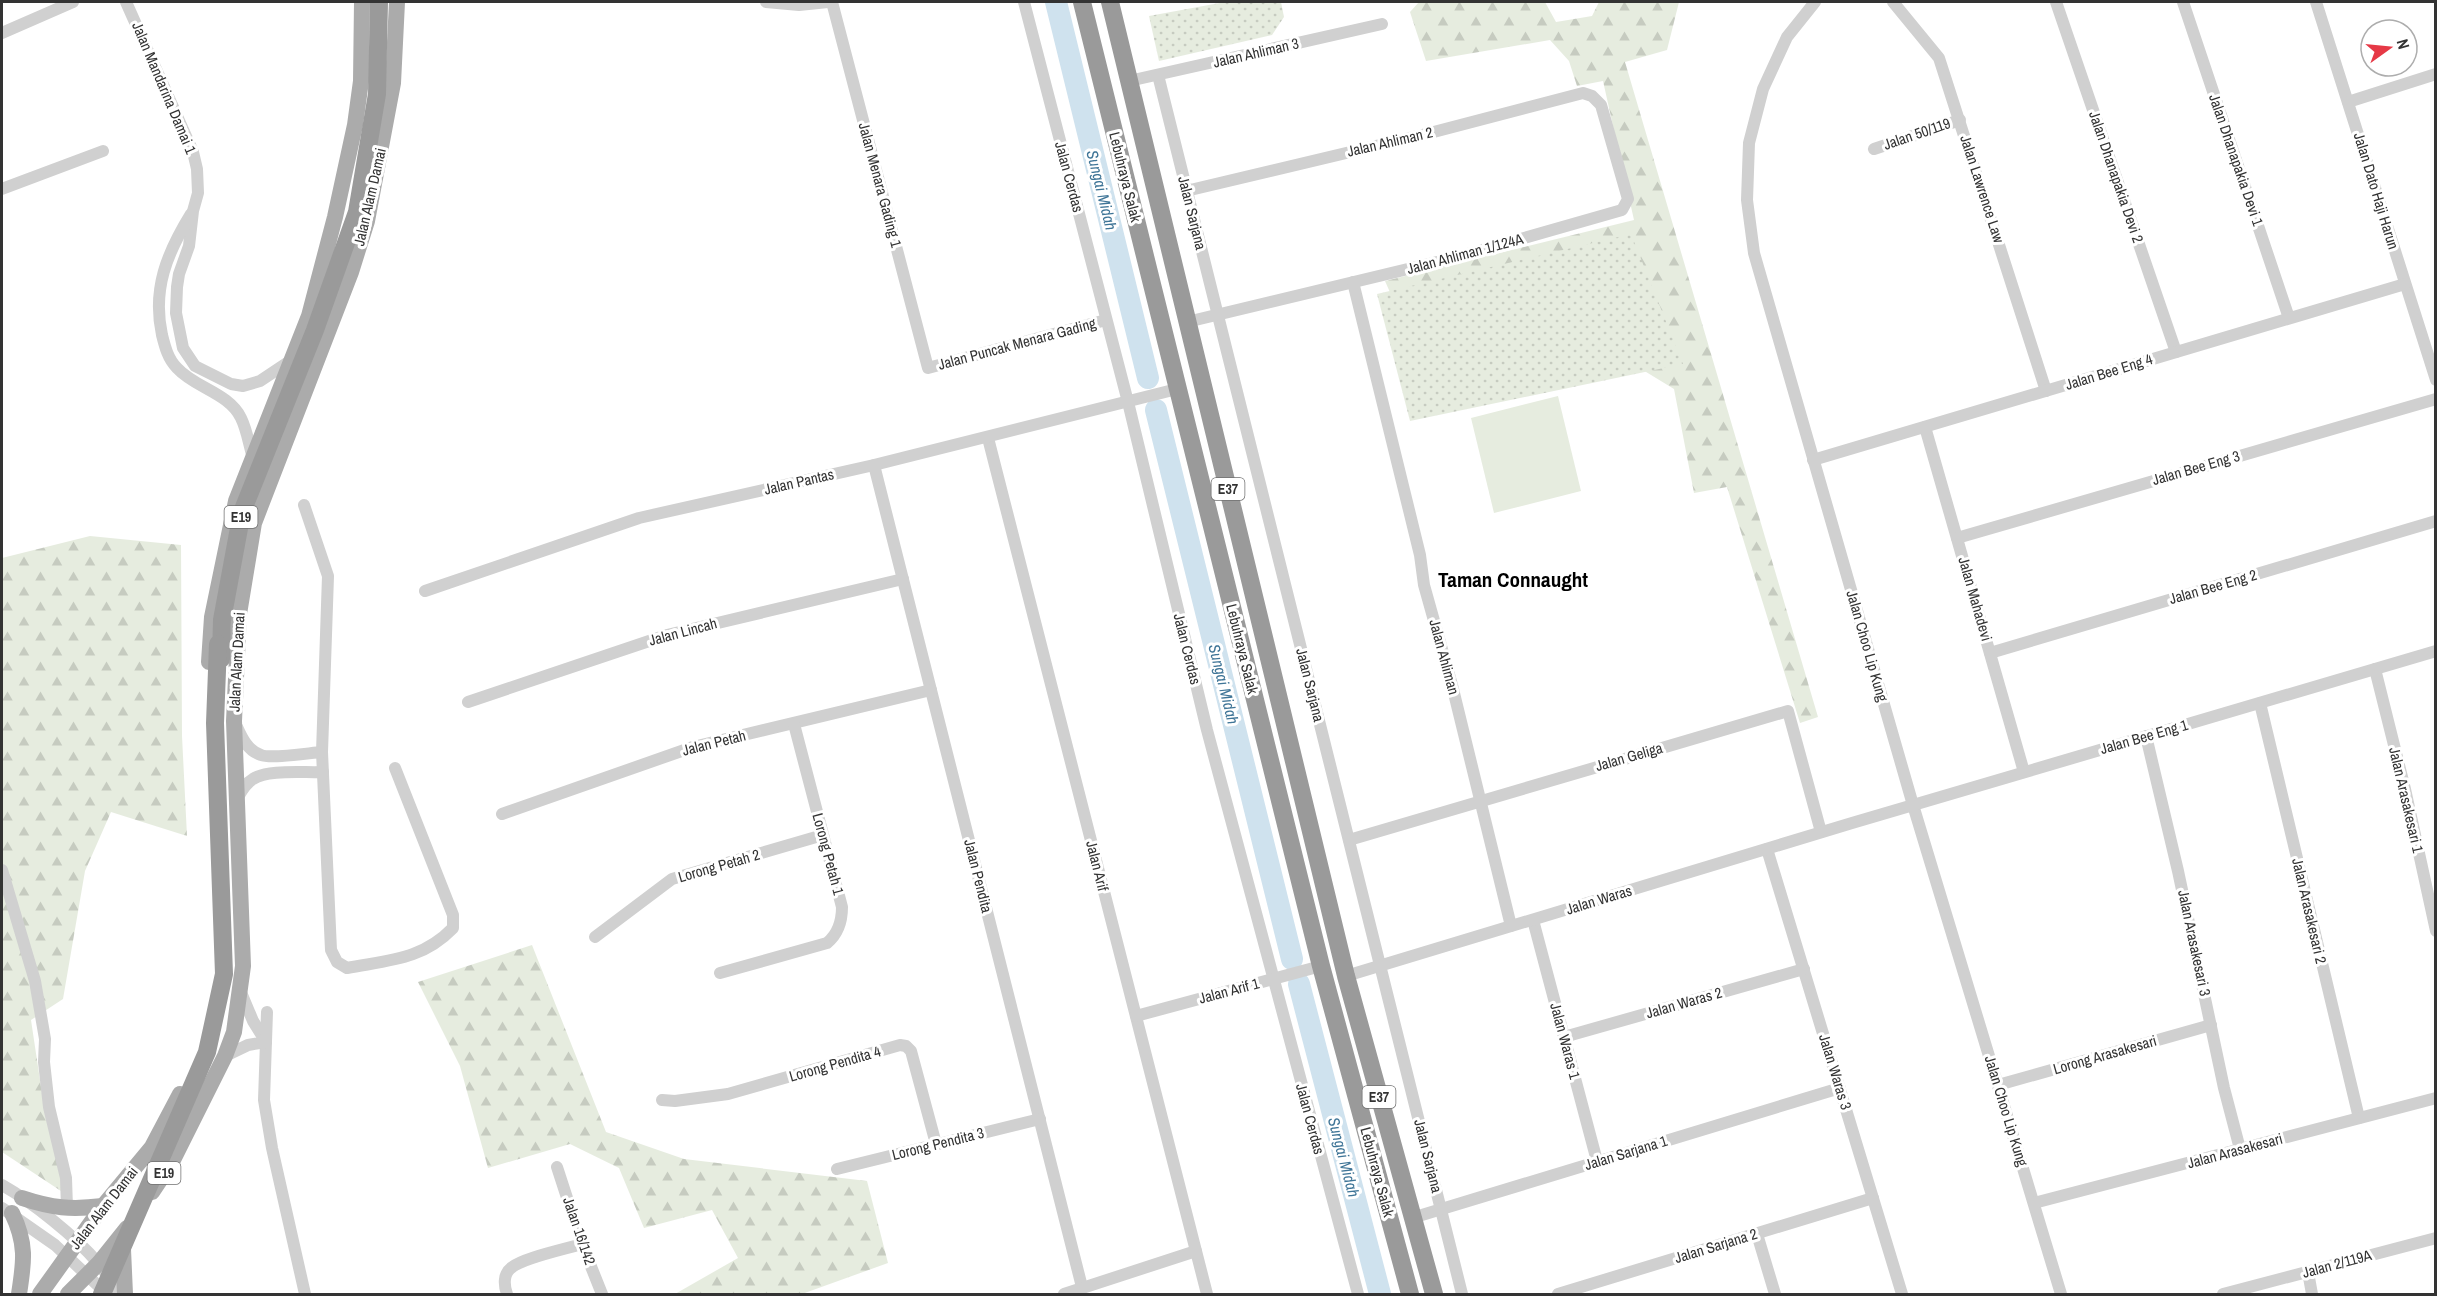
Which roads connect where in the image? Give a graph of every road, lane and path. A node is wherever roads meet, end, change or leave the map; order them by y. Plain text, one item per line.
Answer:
1 (73, 2) edge
2 (126, 2) edge
3 (362, 2) edge
4 (377, 2) edge
5 (397, 2) edge
6 (766, 2) edge
7 (828, 2) edge
8 (832, 2) edge
9 (1024, 2) edge
10 (1082, 2) edge
11 (1110, 2) edge
12 (1815, 2) edge
13 (1893, 2) edge
14 (2056, 2) edge
15 (2183, 2) edge
16 (2316, 2) edge
17 (1382, 24) dead end
18 (2, 33) edge
19 (2436, 74) edge
20 (1158, 75) junction
21 (1129, 81) junction
22 (1592, 96) joint
23 (2348, 102) junction
24 (1960, 120) junction
25 (1875, 149) dead end
26 (103, 151) dead end
27 (2, 189) edge
28 (1186, 191) junction
29 (193, 211) junction
30 (1353, 282) junction
31 (2405, 284) junction
32 (159, 298) junction
33 (176, 300) junction
34 (1218, 315) junction
35 (2289, 318) junction
36 (1106, 320) junction
37 (1187, 322) junction
38 (177, 324) junction
39 (160, 326) junction
40 (2176, 352) junction
41 (290, 361) junction
42 (928, 368) joint
43 (2436, 380) edge
44 (1177, 389) junction
45 (2046, 391) junction
46 (2436, 399) edge
47 (1128, 402) junction
48 (1925, 427) junction
49 (988, 438) junction
50 (253, 458) junction
51 (1813, 460) junction
52 (874, 465) junction
53 (304, 505) dead end
54 (2436, 521) edge
55 (1957, 538) junction
56 (903, 579) junction
57 (425, 591) dead end
58 (2436, 651) edge
59 (1990, 653) junction
60 (2375, 669) junction
61 (931, 690) junction
62 (468, 702) dead end
63 (2260, 703) junction
64 (234, 721) junction
65 (794, 724) junction
66 (2146, 736) junction
67 (322, 752) junction
68 (395, 768) dead end
69 (323, 772) junction
70 (2024, 772) junction
71 (238, 797) junction
72 (1480, 801) junction
73 (1913, 805) junction
74 (502, 814) dead end
75 (1852, 823) joint
76 (1821, 832) junction
77 (823, 835) junction
78 (1349, 840) junction
79 (1767, 849) junction
80 (2, 870) edge
81 (1533, 920) junction
82 (1511, 926) junction
83 (2436, 931) edge
84 (595, 937) dead end
85 (1322, 966) junction
86 (1380, 966) junction
87 (1804, 969) junction
88 (720, 973) dead end
89 (1346, 976) junction
90 (1272, 979) junction
91 (240, 990) junction
92 (267, 1012) dead end
93 (1136, 1016) junction
94 (2211, 1025) junction
95 (1564, 1037) junction
96 (266, 1042) junction
97 (225, 1056) junction
98 (1998, 1085) junction
99 (1840, 1088) junction
100 (2436, 1098) edge
101 (662, 1100) dead end
102 (2359, 1118) junction
103 (1040, 1119) junction
104 (936, 1144) junction
105 (2240, 1149) junction
106 (1597, 1161) junction
107 (557, 1167) dead end
108 (837, 1169) dead end
109 (2, 1185) edge
110 (22, 1198) junction
111 (1873, 1198) junction
112 (2034, 1203) junction
113 (103, 1206) junction
114 (68, 1208) junction
115 (1441, 1209) junction
116 (7, 1210) edge
117 (1412, 1218) junction
118 (123, 1233) junction
119 (1757, 1234) junction
120 (2436, 1238) edge
121 (77, 1241) junction
122 (582, 1244) junction
123 (1196, 1251) junction
124 (67, 1255) junction
125 (93, 1269) junction
126 (2308, 1272) junction
127 (1082, 1287) junction
128 (1589, 1290) edge
129 (19, 1294) edge
130 (40, 1294) edge
131 (68, 1294) edge
132 (102, 1294) edge
133 (108, 1294) edge
134 (117, 1294) edge
135 (125, 1294) edge
136 (305, 1294) edge
137 (507, 1294) edge
138 (602, 1294) edge
139 (1064, 1294) edge
140 (1207, 1294) edge
141 (1358, 1294) edge
142 (1410, 1294) edge
143 (1434, 1294) edge
144 (1462, 1294) edge
145 (1558, 1294) edge
146 (1774, 1294) edge
147 (1902, 1294) edge
148 (2061, 1294) edge
149 (2223, 1294) edge
150 (2312, 1294) edge

1 - 18 street
2 - 29 street, Jalan Mandarina Damai 1
3 - 41 main road, Jalan Alam Damai
4 - 132 highway, E19, bridge
4 - 134 highway, E19, bridge
5 - 64 main road, Jalan Alam Damai
6 - 7 street
8 - 42 street, Jalan Menara Gading 1
9 - 36 street, Jalan Cerdas
10 - 44 highway, Lebuhraya Salak / E37
11 - 21 highway, Lebuhraya Salak / E37
12 - 51 street, Jalan Choo Lip Kung
13 - 24 street, Jalan Lawrence Law
14 - 40 street, Jalan Dhanapakia Devi 2
15 - 35 street, Jalan Dhanapakia Devi 1
16 - 23 street, Jalan Dato Haji Harun
17 - 20 street, Jalan Ahliman 3
19 - 23 street
20 - 21 street, Jalan Ahliman 3
20 - 28 street, Jalan Sarjana
21 - 37 highway, Lebuhraya Salak / E37
22 - 28 street, Jalan Ahliman 2
22 - 30 street, Jalan Ahliman 1/124A
23 - 31 street, Jalan Dato Haji Harun
24 - 25 street, Jalan 50/119
24 - 45 street, Jalan Lawrence Law
26 - 27 street
28 - 34 street, Jalan Sarjana
29 - 32 street, Jalan Mandarina Damai 1
29 - 33 street, Jalan Mandarina Damai 1
30 - 34 street, Jalan Ahliman 1/124A
30 - 72 street, Jalan Ahliman
31 - 35 street, Jalan Bee Eng 4
31 - 43 street, Jalan Dato Haji Harun
32 - 33 street
32 - 39 street, Jalan Mandarina Damai 1
33 - 38 street, Jalan Mandarina Damai 1
34 - 37 street, Jalan Ahliman 1/124A
34 - 78 street, Jalan Sarjana
35 - 40 street, Jalan Bee Eng 4
36 - 42 street, Jalan Puncak Menara Gading
36 - 47 street, Jalan Cerdas
37 - 89 highway, Lebuhraya Salak / E37
38 - 39 street
38 - 41 street, Jalan Mandarina Damai 1
39 - 50 street, Jalan Mandarina Damai 1
40 - 45 street, Jalan Bee Eng 4
41 - 50 main road, Jalan Alam Damai
44 - 47 street, Jalan Pantas
44 - 85 highway, Lebuhraya Salak / E37
45 - 48 street, Jalan Bee Eng 4
46 - 55 street, Jalan Bee Eng 3
47 - 49 street, Jalan Pantas
47 - 90 street, Jalan Cerdas
48 - 51 street, Jalan Bee Eng 4
48 - 55 street, Jalan Mahadevi
49 - 52 street, Jalan Pantas
49 - 93 street, Jalan Arif
50 - 113 main road, Jalan Alam Damai
51 - 73 street, Jalan Choo Lip Kung
52 - 56 street, Jalan Pendita
52 - 57 street, Jalan Pantas
53 - 67 street
54 - 59 street, Jalan Bee Eng 2
55 - 59 street, Jalan Mahadevi
56 - 61 street, Jalan Pendita
56 - 62 street, Jalan Lincah
58 - 60 street, Jalan Bee Eng 1
59 - 70 street, Jalan Mahadevi
60 - 63 street, Jalan Bee Eng 1
60 - 83 street, Jalan Arasakesari 1
61 - 65 street, Jalan Petah
61 - 103 street, Jalan Pendita
63 - 66 street, Jalan Bee Eng 1
63 - 102 street, Jalan Arasakesari 2
64 - 67 street
64 - 71 main road, Jalan Alam Damai
65 - 74 street, Jalan Petah
65 - 77 street, Lorong Petah 1
66 - 70 street, Jalan Bee Eng 1
66 - 94 street, Jalan Arasakesari 3
67 - 69 street
68 - 69 street
69 - 71 street
70 - 73 street, Jalan Bee Eng 1
71 - 91 main road, Jalan Alam Damai
72 - 76 street, Jalan Geliga
72 - 78 street, Jalan Geliga
72 - 82 street, Jalan Ahliman
73 - 75 street, Jalan Bee Eng 1
73 - 98 street, Jalan Choo Lip Kung
75 - 76 street, Jalan Waras
76 - 79 street, Jalan Waras
77 - 84 street, Lorong Petah 2
77 - 88 street, Lorong Petah 1
78 - 86 street, Jalan Sarjana
79 - 81 street, Jalan Waras
79 - 87 street, Jalan Waras 3
80 - 114 street
81 - 82 street, Jalan Waras
81 - 95 street, Jalan Waras 1
82 - 86 street, Jalan Waras
85 - 90 street, Jalan Arif 1
85 - 142 highway, Lebuhraya Salak / E37
86 - 89 street, Jalan Waras
86 - 115 street, Jalan Sarjana
87 - 95 street, Jalan Waras 2
87 - 99 street, Jalan Waras 3
89 - 117 highway, Lebuhraya Salak / E37
90 - 93 street, Jalan Arif 1
90 - 141 street, Jalan Cerdas
91 - 96 street
91 - 97 main road, Jalan Alam Damai
92 - 96 street
93 - 123 street, Jalan Arif
94 - 98 street, Lorong Arasakesari
94 - 105 street, Jalan Arasakesari 3
95 - 106 street, Jalan Waras 1
96 - 97 street
96 - 136 street
97 - 118 main road, Jalan Alam Damai
98 - 112 street, Jalan Choo Lip Kung
99 - 106 street, Jalan Sarjana 1
99 - 111 street, Jalan Waras 3
100 - 102 street, Jalan Arasakesari
101 - 104 street, Lorong Pendita 4
102 - 105 street, Jalan Arasakesari
103 - 104 street, Lorong Pendita 3
103 - 127 street, Jalan Pendita
104 - 108 street, Lorong Pendita 3
105 - 112 street, Jalan Arasakesari
106 - 115 street, Jalan Sarjana 1
107 - 122 street, Jalan 16/142
109 - 110 street
110 - 114 main road
110 - 121 street
111 - 119 street, Jalan Sarjana 2
111 - 147 street, Jalan Waras 3
112 - 148 street, Jalan Choo Lip Kung
113 - 114 main road
113 - 121 main road, Jalan Alam Damai
115 - 117 street, Jalan Sarjana 1
115 - 144 street, Jalan Sarjana
116 - 124 street
116 - 129 main road
117 - 143 highway, Lebuhraya Salak / E37
118 - 125 main road, Jalan Alam Damai
118 - 135 main road
119 - 128 street, Jalan Sarjana 2
119 - 146 street
120 - 126 street, Jalan 2/119A
121 - 124 main road, Jalan Alam Damai
121 - 125 street
122 - 137 street
122 - 138 street, Jalan 16/142
123 - 127 street
123 - 140 street, Jalan Arif
124 - 125 street
124 - 130 main road, Jalan Alam Damai
125 - 131 main road, Jalan Alam Damai
125 - 133 street
125 - 134 street
126 - 149 street, Jalan 2/119A
126 - 150 street
127 - 139 street
128 - 145 street, Jalan Sarjana 2

